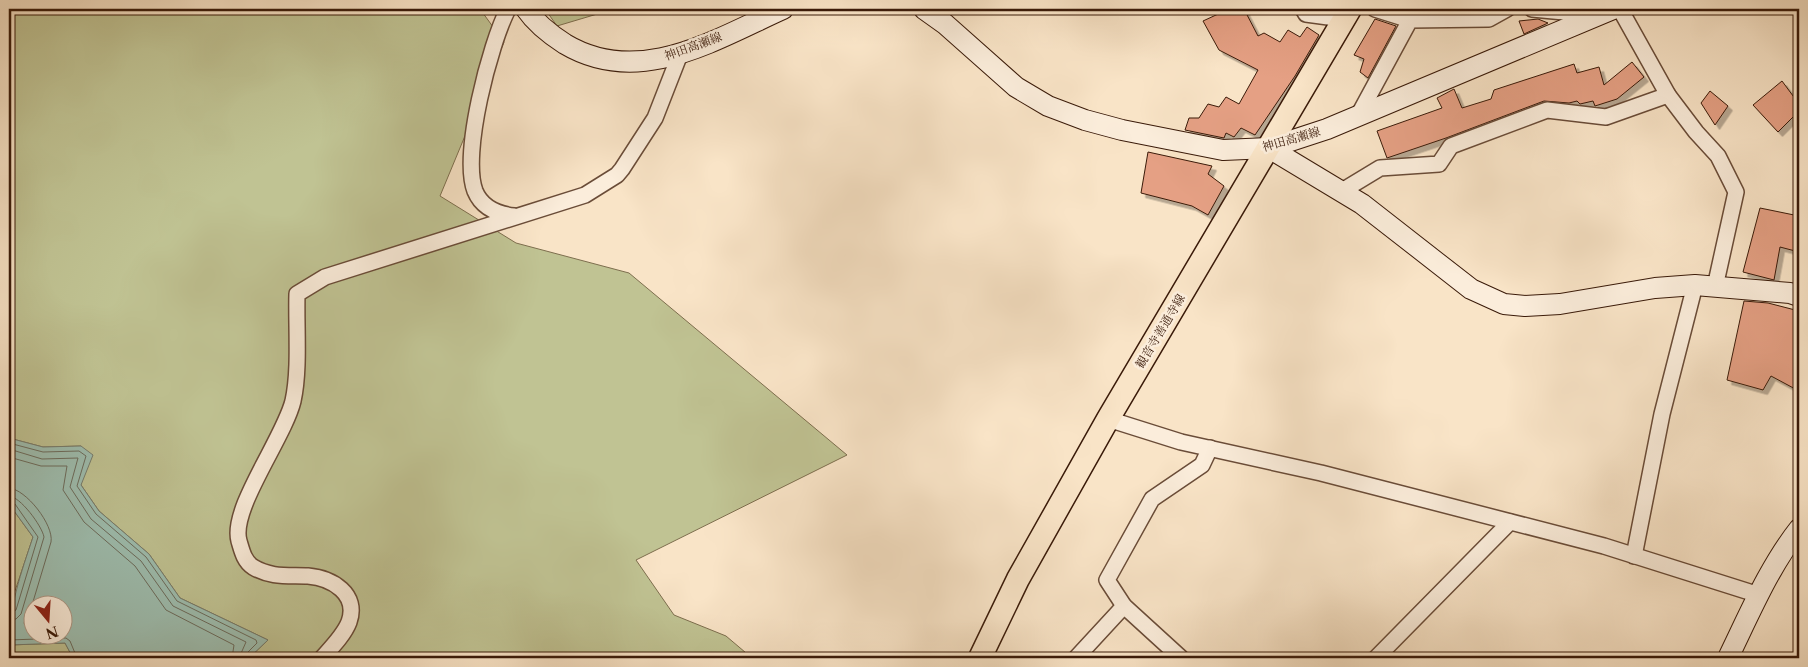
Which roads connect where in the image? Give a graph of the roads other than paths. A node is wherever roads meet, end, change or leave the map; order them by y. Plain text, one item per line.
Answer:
1 (508, 9) edge
2 (526, 9) edge
3 (784, 9) edge
4 (924, 9) edge
5 (1303, 9) edge
6 (1375, 9) edge
7 (1507, 9) edge
8 (1532, 9) edge
9 (1620, 9) edge
10 (1605, 12) edge
11 (1346, 14) edge
12 (1412, 15) edge
13 (680, 54) junction
14 (1668, 95) junction
15 (1358, 116) junction
16 (1270, 148) junction
17 (1342, 191) junction
18 (515, 216) junction
19 (1695, 285) junction
20 (1715, 287) junction
21 (1799, 296) edge
22 (1108, 419) junction
23 (1210, 448) junction
24 (1510, 522) junction
25 (1799, 530) edge
26 (1634, 556) junction
27 (1759, 595) junction
28 (1124, 606) junction
29 (322, 658) edge
30 (980, 658) edge
31 (1076, 658) edge
32 (1181, 658) edge
33 (1376, 658) edge
34 (1728, 658) edge

1 - 18 street
2 - 13 main road, 神田高瀬線
3 - 13 main road, 神田高瀬線
4 - 16 main road, 神田高瀬線
5 - 11 street
6 - 12 street
7 - 12 street
8 - 10 street
9 - 14 street
10 - 15 main road, 神田高瀬線
11 - 16 main road, 観音寺善通寺線
12 - 15 street
13 - 18 street
14 - 17 street
14 - 20 street
15 - 16 main road, 神田高瀬線
16 - 17 main road
16 - 22 main road, 観音寺善通寺線
17 - 19 main road
18 - 29 street
19 - 20 main road
19 - 26 street
20 - 21 main road
22 - 23 street
22 - 30 main road, 観音寺善通寺線
23 - 24 street
23 - 28 street
24 - 26 street
24 - 33 street
25 - 27 main road
26 - 27 street
27 - 34 main road
28 - 31 street
28 - 32 street

